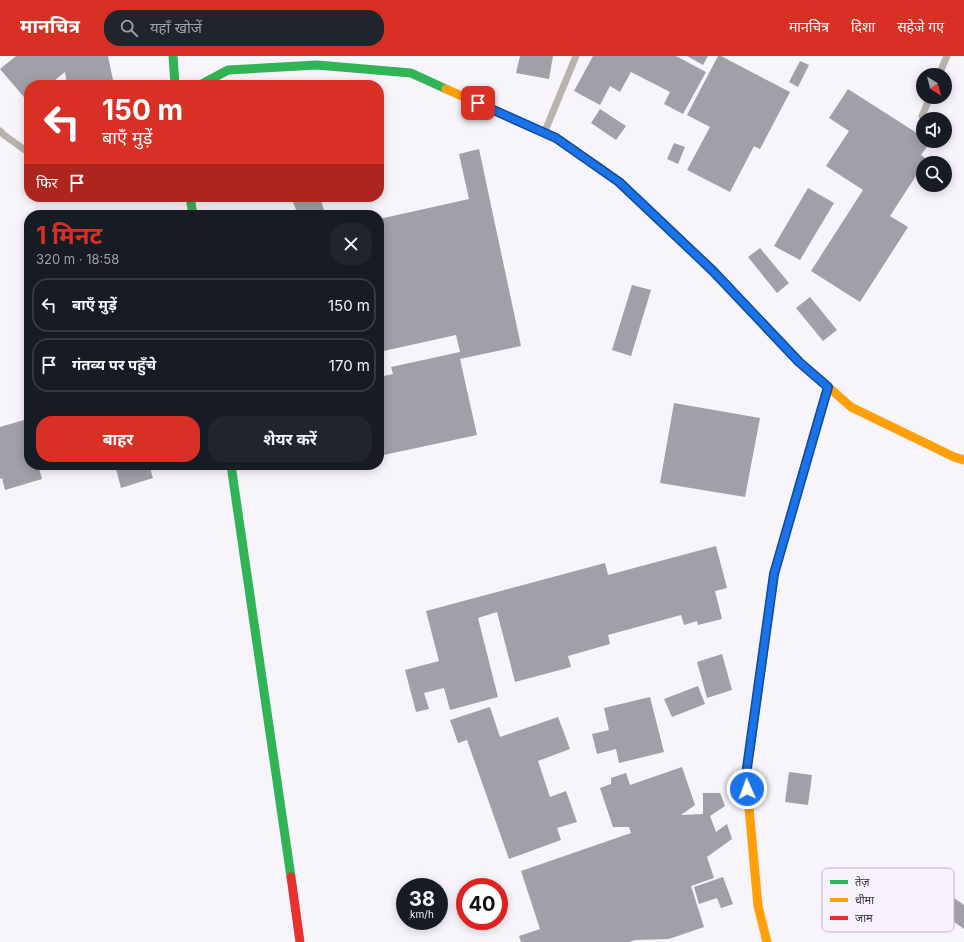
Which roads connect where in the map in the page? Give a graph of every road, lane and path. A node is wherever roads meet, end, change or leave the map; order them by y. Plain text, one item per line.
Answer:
1 (173, 56) edge
2 (576, 56) edge
3 (947, 56) edge
4 (942, 68) edge
5 (175, 80) edge
6 (209, 80) edge
7 (0, 131) edge
8 (544, 133) junction
9 (24, 149) edge
10 (828, 387) junction
11 (964, 460) edge
12 (232, 470) edge
13 (300, 942) edge
14 (767, 942) edge

1 - 5 street
2 - 8 lane
3 - 4 lane
6 - 8 street
7 - 9 lane
8 - 10 street
10 - 11 street
10 - 14 street
12 - 13 street

